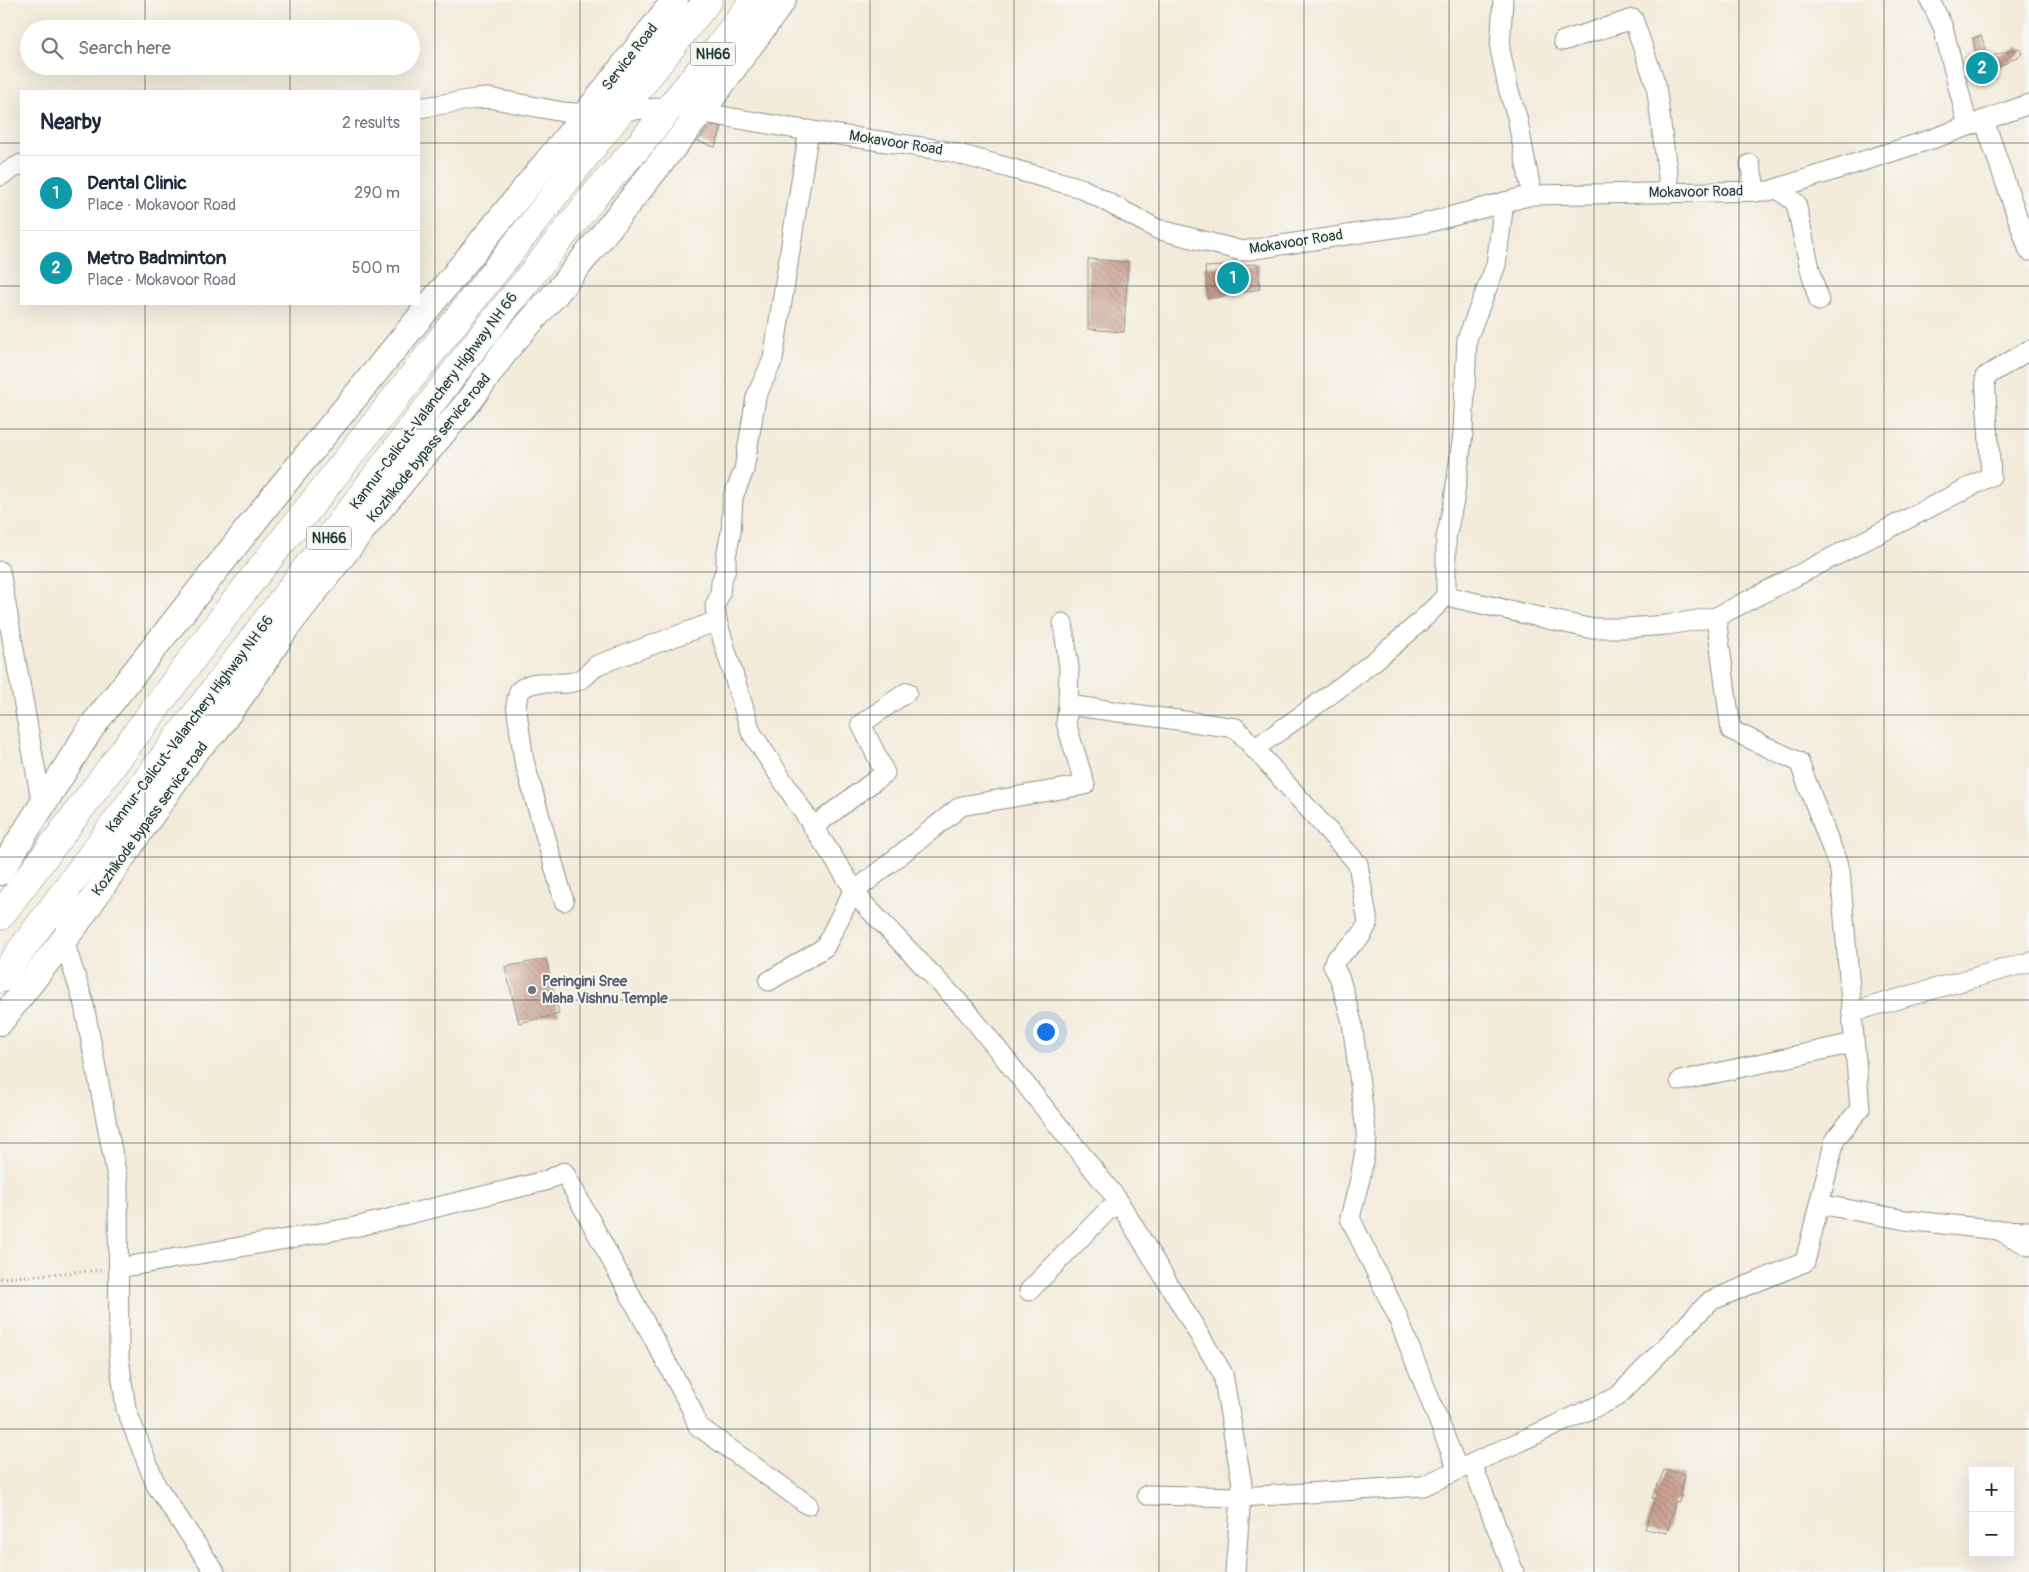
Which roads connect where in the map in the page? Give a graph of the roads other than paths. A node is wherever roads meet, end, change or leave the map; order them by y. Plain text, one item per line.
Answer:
1 (675, 0) edge
2 (708, 0) edge
3 (754, 0) edge
4 (782, 0) edge
5 (1503, 0) edge
6 (1930, 0) edge
7 (1563, 41) dead end
8 (2029, 104) edge
9 (670, 107) junction
10 (420, 108) edge
11 (619, 112) junction
12 (702, 112) junction
13 (586, 114) junction
14 (1976, 123) junction
15 (809, 130) junction
16 (1750, 164) dead end
17 (20, 165) edge
18 (0, 176) edge
19 (1778, 188) junction
20 (1756, 192) junction
21 (1670, 193) junction
22 (1532, 195) junction
23 (1504, 202) junction
24 (2029, 251) edge
25 (1819, 301) dead end
26 (2029, 350) edge
27 (0, 571) edge
28 (1446, 596) junction
29 (3, 609) edge
30 (1716, 617) junction
31 (717, 621) junction
32 (1063, 623) dead end
33 (907, 692) dead end
34 (1068, 705) junction
35 (1254, 749) junction
36 (42, 806) junction
37 (813, 827) junction
38 (0, 872) edge
39 (70, 886) junction
40 (855, 890) junction
41 (564, 900) dead end
42 (0, 916) edge
43 (64, 940) junction
44 (2029, 962) edge
45 (0, 978) edge
46 (769, 982) dead end
47 (1852, 1012) junction
48 (0, 1022) edge
49 (1854, 1043) junction
50 (1680, 1081) dead end
51 (1120, 1203) junction
52 (1820, 1204) junction
53 (1999, 1230) junction
54 (2029, 1231) edge
55 (2029, 1246) edge
56 (119, 1268) junction
57 (1029, 1291) dead end
58 (1465, 1467) junction
59 (1147, 1495) dead end
60 (1241, 1496) junction
61 (808, 1505) dead end
62 (215, 1572) edge
63 (1235, 1572) edge
64 (1514, 1572) edge

1 - 13 street, Service Road
2 - 11 highway
3 - 9 highway, Kannur-Calicut-Valanchery Highway NH 66 / NH66
4 - 12 street, Kozhikode bypass service road
5 - 22 street
6 - 14 street
7 - 21 street
8 - 14 street, Mokavoor Road
9 - 11 street, Mokavoor Road
9 - 12 street, Mokavoor Road
9 - 39 highway, Kannur-Calicut-Valanchery Highway NH 66 / NH66
10 - 13 street, Mokavoor Road
11 - 13 street, Mokavoor Road
11 - 42 highway
12 - 15 street, Mokavoor Road
12 - 43 street, Kozhikode bypass service road
13 - 36 street, Service Road
14 - 19 street, Mokavoor Road
14 - 24 street
15 - 23 street, Mokavoor Road
15 - 31 street
16 - 20 street
17 - 18 street
19 - 20 street, Mokavoor Road
19 - 25 street
20 - 21 street, Mokavoor Road
21 - 22 street, Mokavoor Road
22 - 23 street, Mokavoor Road
23 - 28 street
26 - 30 street
27 - 29 street
28 - 30 street
28 - 35 street
29 - 36 street
30 - 47 street
31 - 37 street
31 - 41 street
32 - 34 street
33 - 37 street
34 - 35 street
34 - 40 street
35 - 58 street
36 - 38 street, Service Road
37 - 40 street
39 - 43 street
39 - 45 highway, Kannur-Calicut-Valanchery Highway NH 66 / NH66
40 - 46 street
40 - 51 street
43 - 48 street
43 - 56 street
44 - 47 street
47 - 49 street
49 - 50 street
49 - 52 street
51 - 57 street
51 - 60 street
52 - 53 street
52 - 58 street
53 - 54 street
53 - 55 street
56 - 61 street
56 - 62 street
58 - 60 street
58 - 64 street
59 - 60 street
60 - 63 street

